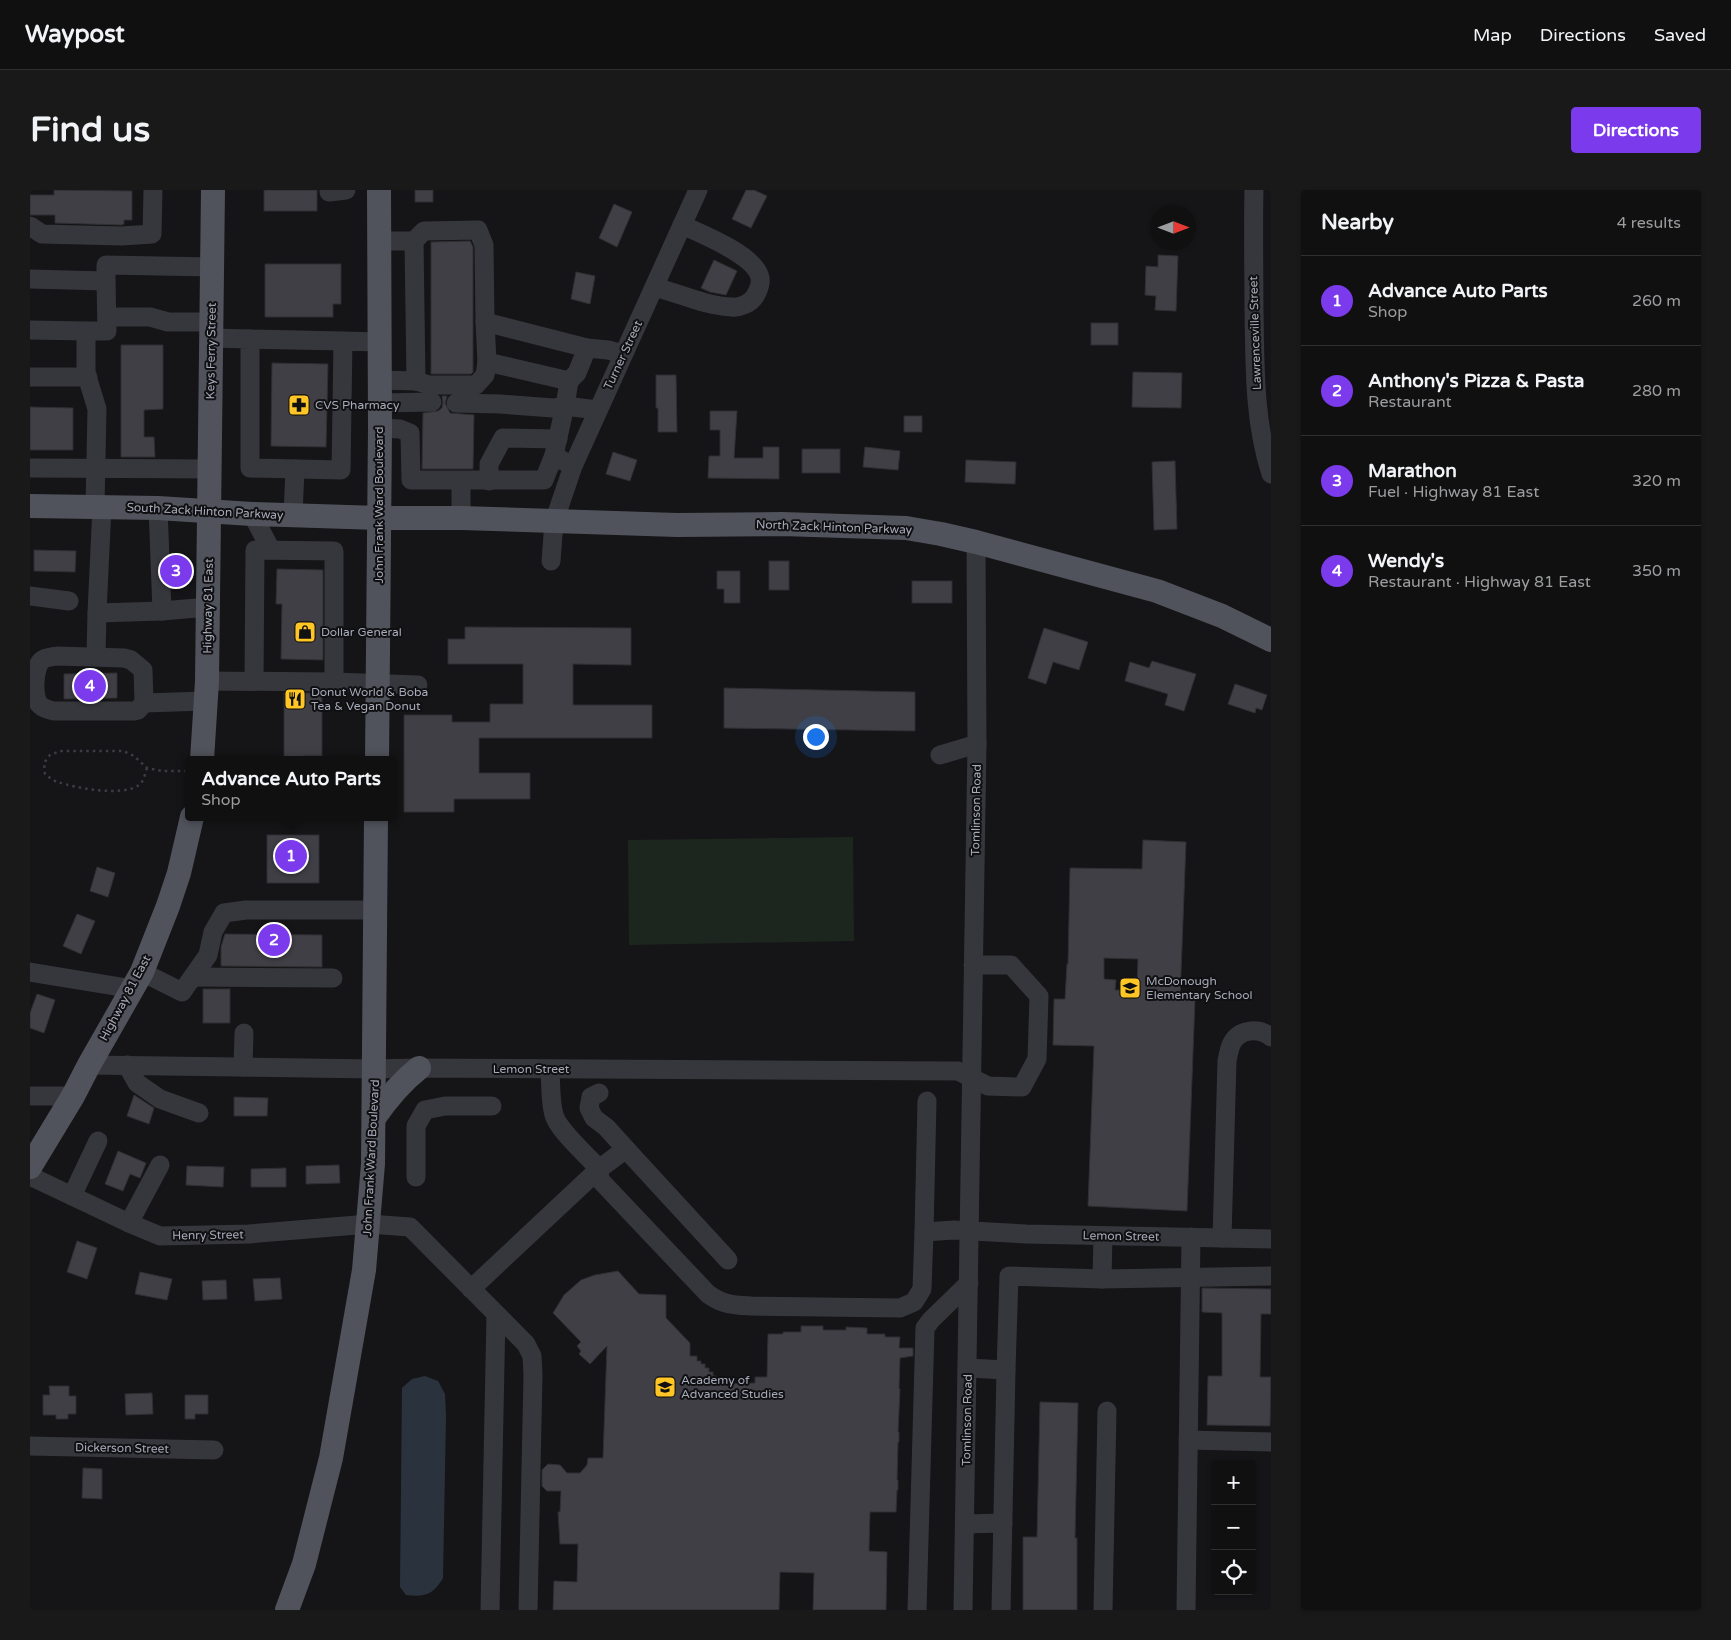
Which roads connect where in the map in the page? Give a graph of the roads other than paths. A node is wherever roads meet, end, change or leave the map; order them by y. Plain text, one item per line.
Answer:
1 (152, 190) edge
2 (213, 190) edge
3 (379, 190) edge
4 (698, 190) edge
5 (1254, 190) edge
6 (682, 225) junction
7 (30, 226) edge
8 (379, 241) junction
9 (414, 241) junction
10 (212, 267) junction
11 (30, 279) edge
12 (106, 281) junction
13 (654, 287) junction
14 (107, 316) junction
15 (484, 322) junction
16 (30, 330) edge
17 (211, 330) junction
18 (86, 331) junction
19 (248, 339) junction
20 (343, 341) junction
21 (380, 342) junction
22 (587, 348) junction
23 (623, 354) junction
24 (488, 362) junction
25 (30, 377) edge
26 (88, 377) junction
27 (416, 381) junction
28 (568, 381) junction
29 (380, 392) junction
30 (432, 402) dead end
31 (456, 403) dead end
32 (565, 406) junction
33 (597, 410) junction
34 (380, 428) junction
35 (556, 447) junction
36 (573, 466) junction
37 (30, 468) edge
38 (96, 469) junction
39 (295, 469) junction
40 (210, 470) junction
41 (1271, 474) edge
42 (460, 481) junction
43 (489, 481) junction
44 (30, 506) edge
45 (98, 506) junction
46 (158, 508) junction
47 (209, 511) junction
48 (252, 514) junction
49 (288, 515) junction
50 (379, 518) junction
51 (461, 518) junction
52 (554, 522) junction
53 (976, 542) junction
54 (272, 550) junction
55 (550, 561) dead end
56 (30, 596) edge
57 (69, 601) dead end
58 (208, 606) junction
59 (162, 611) junction
60 (97, 613) junction
61 (1271, 640) edge
62 (96, 656) junction
63 (131, 660) junction
64 (254, 681) junction
65 (334, 682) junction
66 (377, 683) junction
67 (418, 685) dead end
68 (206, 691) junction
69 (136, 707) junction
70 (977, 744) junction
71 (202, 756) edge
72 (377, 756) edge
73 (940, 756) dead end
74 (191, 821) edge
75 (376, 821) edge
76 (376, 910) junction
77 (973, 965) junction
78 (30, 972) edge
79 (193, 976) junction
80 (333, 978) dead end
81 (137, 980) junction
82 (244, 1033) dead end
83 (1271, 1037) edge
84 (89, 1065) junction
85 (127, 1065) junction
86 (243, 1067) junction
87 (419, 1068) junction
88 (374, 1069) junction
89 (550, 1069) junction
90 (972, 1078) junction
91 (599, 1093) dead end
92 (30, 1096) edge
93 (73, 1096) junction
94 (928, 1101) dead end
95 (492, 1106) dead end
96 (199, 1113) dead end
97 (374, 1118) junction
98 (98, 1141) dead end
99 (626, 1149) junction
100 (160, 1164) dead end
101 (30, 1167) edge
102 (599, 1169) junction
103 (30, 1176) edge
104 (416, 1177) dead end
105 (72, 1196) junction
106 (129, 1223) junction
107 (369, 1224) junction
108 (970, 1230) junction
109 (924, 1232) junction
110 (1103, 1236) junction
111 (1190, 1237) junction
112 (1222, 1238) junction
113 (1271, 1239) edge
114 (728, 1260) dead end
115 (1190, 1276) junction
116 (1271, 1276) edge
117 (1102, 1279) junction
118 (969, 1283) junction
119 (472, 1289) junction
120 (496, 1314) junction
121 (968, 1368) junction
122 (1006, 1370) junction
123 (1106, 1411) dead end
124 (1188, 1440) junction
125 (1271, 1442) edge
126 (30, 1446) edge
127 (214, 1450) dead end
128 (1003, 1523) junction
129 (965, 1524) junction
130 (287, 1610) edge
131 (490, 1610) edge
132 (528, 1610) edge
133 (917, 1610) edge
134 (963, 1610) edge
135 (1001, 1610) edge
136 (1103, 1610) edge
137 (1186, 1610) edge

1 - 7 street
2 - 10 main road, Keys Ferry Street
3 - 8 main road, John Frank Ward Boulevard
4 - 6 street, Turner Street
5 - 41 street, Lawrenceville Street
6 - 13 street, Turner Street
6 - 13 street
8 - 9 street
8 - 21 main road, John Frank Ward Boulevard
9 - 15 street
9 - 27 street
10 - 12 street
10 - 17 main road, Keys Ferry Street
11 - 12 street
12 - 14 street
13 - 23 street, Turner Street
14 - 17 street
14 - 18 street
15 - 22 street
15 - 24 street
16 - 18 street
17 - 19 street
17 - 40 main road, Keys Ferry Street
18 - 26 street
19 - 20 street
19 - 39 street
20 - 21 street
20 - 39 street
21 - 29 main road, John Frank Ward Boulevard
22 - 23 street
22 - 28 street
23 - 33 street, Turner Street
24 - 27 street
24 - 28 street
25 - 26 street
26 - 38 street
27 - 29 street
28 - 32 street
29 - 30 street
29 - 34 main road, John Frank Ward Boulevard
31 - 32 street
32 - 33 street
32 - 35 street
33 - 36 street, Turner Street
34 - 42 street
34 - 50 main road, John Frank Ward Boulevard
35 - 36 street
35 - 43 street
35 - 43 street
36 - 52 street, Turner Street
37 - 38 street
38 - 40 street
38 - 45 street
39 - 49 street
40 - 47 main road, Keys Ferry Street
42 - 43 street
42 - 51 street
44 - 45 main road, South Zack Hinton Parkway
45 - 46 main road, South Zack Hinton Parkway
45 - 60 street
46 - 47 main road, South Zack Hinton Parkway
46 - 59 street
47 - 48 main road, South Zack Hinton Parkway
47 - 58 main road, Highway 81 East
48 - 49 main road, South Zack Hinton Parkway
48 - 54 street
49 - 50 main road, South Zack Hinton Parkway
49 - 54 street
50 - 51 main road, North Zack Hinton Parkway
50 - 66 main road, John Frank Ward Boulevard
51 - 52 main road, North Zack Hinton Parkway
52 - 53 main road, North Zack Hinton Parkway
52 - 55 street, Turner Street
53 - 61 main road, North Zack Hinton Parkway
53 - 70 street, Tomlinson Road
54 - 64 street
54 - 65 street
56 - 57 street
58 - 59 street
58 - 68 main road, Highway 81 East
59 - 60 street
60 - 62 street
62 - 63 street
62 - 69 street
63 - 69 street
63 - 69 street
64 - 65 street
64 - 68 street
65 - 66 street
66 - 67 street
66 - 72 main road, John Frank Ward Boulevard
68 - 69 street
68 - 71 main road, Highway 81 East
70 - 73 street
70 - 77 street, Tomlinson Road
74 - 81 main road, Highway 81 East
75 - 76 main road, John Frank Ward Boulevard
76 - 79 street
76 - 88 main road, John Frank Ward Boulevard
77 - 90 street, Tomlinson Road
77 - 90 street, Lemon Street
78 - 81 street
79 - 80 street
79 - 81 street
81 - 84 main road, Highway 81 East
82 - 86 street
83 - 112 street
84 - 85 street, Lemon Street
84 - 93 main road, Highway 81 East
85 - 86 street, Lemon Street
85 - 96 street
86 - 88 street, Lemon Street
87 - 88 street, Lemon Street
87 - 89 street, Lemon Street
87 - 97 main road
88 - 97 main road, John Frank Ward Boulevard
89 - 90 street, Lemon Street
89 - 102 street
90 - 108 street, Tomlinson Road
91 - 99 street
92 - 93 street
93 - 101 main road, Highway 81 East
94 - 109 street
95 - 104 street
97 - 107 main road, John Frank Ward Boulevard
98 - 105 street
99 - 102 street
99 - 114 street
100 - 106 street
102 - 109 street
102 - 119 street
103 - 105 street, Henry Street
105 - 106 street, Henry Street
106 - 107 street, Henry Street
107 - 119 street, Henry Street
107 - 130 main road, John Frank Ward Boulevard
108 - 109 street, Lemon Street
108 - 110 street, Lemon Street
108 - 118 street, Tomlinson Road
110 - 111 street, Lemon Street
110 - 117 street
111 - 112 street, Lemon Street
111 - 115 street
112 - 113 street, Lemon Street
115 - 116 street
115 - 117 street
115 - 124 street
117 - 122 street
118 - 121 street, Tomlinson Road
118 - 133 street
119 - 120 street, Henry Street
120 - 131 street
120 - 132 street, Henry Street
121 - 122 street
121 - 129 street, Tomlinson Road
122 - 128 street
123 - 136 street
124 - 125 street
124 - 137 street
126 - 127 street, Dickerson Street
128 - 129 street
128 - 135 street
129 - 134 street, Tomlinson Road

